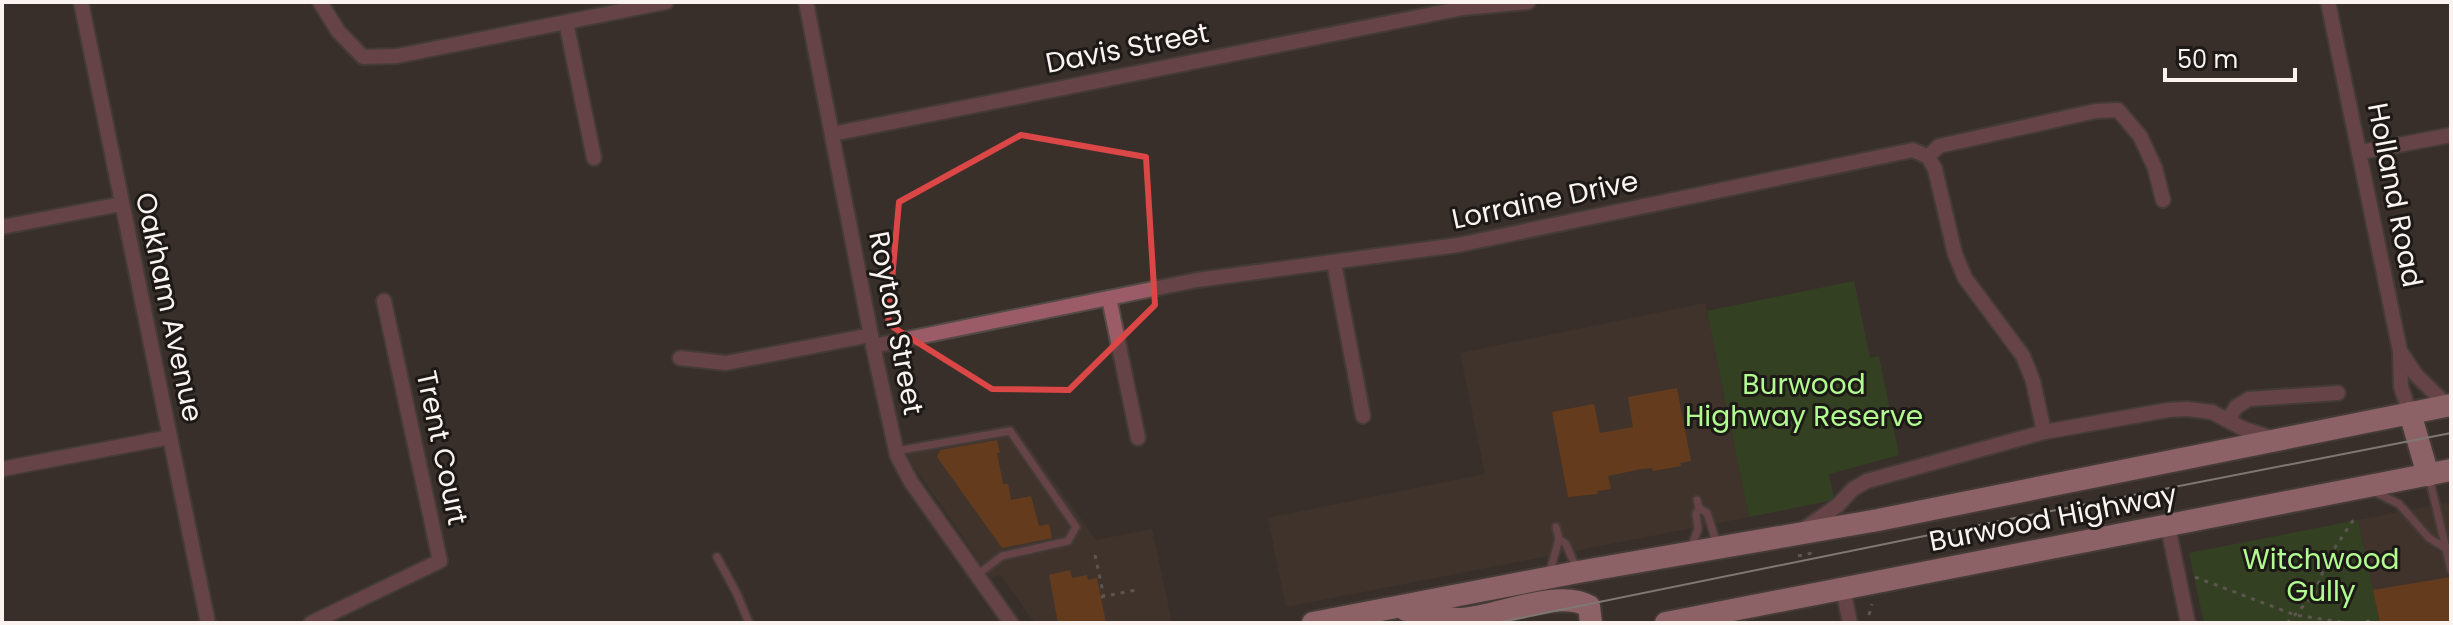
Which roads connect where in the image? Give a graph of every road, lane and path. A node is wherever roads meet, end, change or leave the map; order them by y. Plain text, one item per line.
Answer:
1 (81, 2) edge
2 (320, 2) edge
3 (666, 2) edge
4 (806, 2) edge
5 (1528, 2) edge
6 (2328, 2) edge
7 (1462, 5) edge
8 (566, 22) junction
9 (832, 134) junction
10 (2451, 135) edge
11 (2361, 152) junction
12 (1928, 157) junction
13 (594, 158) dead end
14 (2163, 200) dead end
15 (121, 204) junction
16 (2, 227) edge
17 (1334, 263) junction
18 (1109, 298) junction
19 (384, 301) dead end
20 (872, 340) junction
21 (2400, 351) junction
22 (680, 358) dead end
23 (2338, 393) dead end
24 (2449, 406) edge
25 (2410, 413) junction
26 (1363, 416) dead end
27 (2229, 419) junction
28 (2044, 432) junction
29 (170, 437) junction
30 (1138, 438) dead end
31 (2274, 439) junction
32 (896, 451) junction
33 (2, 469) edge
34 (2451, 470) edge
35 (2428, 475) junction
36 (2365, 488) junction
37 (2354, 519) dead end
38 (1556, 527) dead end
39 (2168, 527) junction
40 (1794, 535) junction
41 (1559, 539) junction
42 (1718, 548) junction
43 (2449, 549) edge
44 (1690, 552) junction
45 (1095, 555) dead end
46 (717, 557) dead end
47 (2451, 570) edge
48 (1578, 572) junction
49 (977, 575) junction
50 (1549, 577) junction
51 (2199, 579) dead end
52 (1843, 589) junction
53 (1136, 590) dead end
54 (1874, 599) dead end
55 (1393, 608) junction
56 (1869, 615) dead end
57 (2295, 615) junction
58 (2370, 621) dead end
59 (208, 623) edge
60 (311, 623) edge
61 (749, 623) edge
62 (1011, 623) edge
63 (1313, 623) edge
64 (1591, 623) edge
65 (1666, 623) edge
66 (1850, 623) edge
67 (2188, 623) edge
68 (2287, 623) edge
69 (2347, 623) edge
70 (2356, 623) edge

1 - 15 street, Oakham Avenue
2 - 8 street
3 - 8 street
4 - 9 street, Royton Street
5 - 7 street, Davis Street
6 - 11 street, Holland Road
7 - 9 street, Davis Street
8 - 13 street
9 - 20 street, Royton Street
10 - 11 street
11 - 21 street, Holland Road
12 - 14 street, Lorraine Drive
12 - 17 street, Lorraine Drive
12 - 28 street
15 - 16 street
15 - 29 street, Oakham Avenue
17 - 18 street, Lorraine Drive
17 - 26 street
18 - 20 street, Lorraine Drive
18 - 30 street
19 - 60 street, Trent Court
20 - 22 street, Lorraine Drive
20 - 32 street, Royton Street
21 - 24 street, Holland Road
21 - 25 street, Holland Road
23 - 27 street
24 - 25 highway, Burwood Highway
25 - 31 highway, Burwood Highway
25 - 35 highway
27 - 28 street, Burwood Highway
27 - 31 street, Burwood Highway
28 - 40 street, Burwood Highway
29 - 33 street
29 - 59 street, Oakham Avenue
31 - 40 highway, Burwood Highway
32 - 49 street, Royton Street
32 - 49 lane
34 - 35 highway, Burwood Highway
35 - 36 highway, Burwood Highway
35 - 43 lane
36 - 39 highway, Burwood Highway
36 - 43 lane
37 - 57 path
38 - 41 lane
39 - 52 highway, Burwood Highway
39 - 67 street
40 - 42 highway, Burwood Highway
41 - 48 lane
41 - 50 lane
42 - 44 highway, Burwood Highway
42 - 44 lane
43 - 47 lane
44 - 48 highway, Burwood Highway
45 - 53 path
46 - 61 lane
48 - 50 highway, Burwood Highway
49 - 62 street, Royton Street
50 - 55 highway, Burwood Highway
51 - 57 path
52 - 65 highway, Burwood Highway
52 - 66 street
54 - 56 path
55 - 63 highway, Burwood Highway
55 - 64 highway
57 - 68 path
57 - 69 path
58 - 70 path

